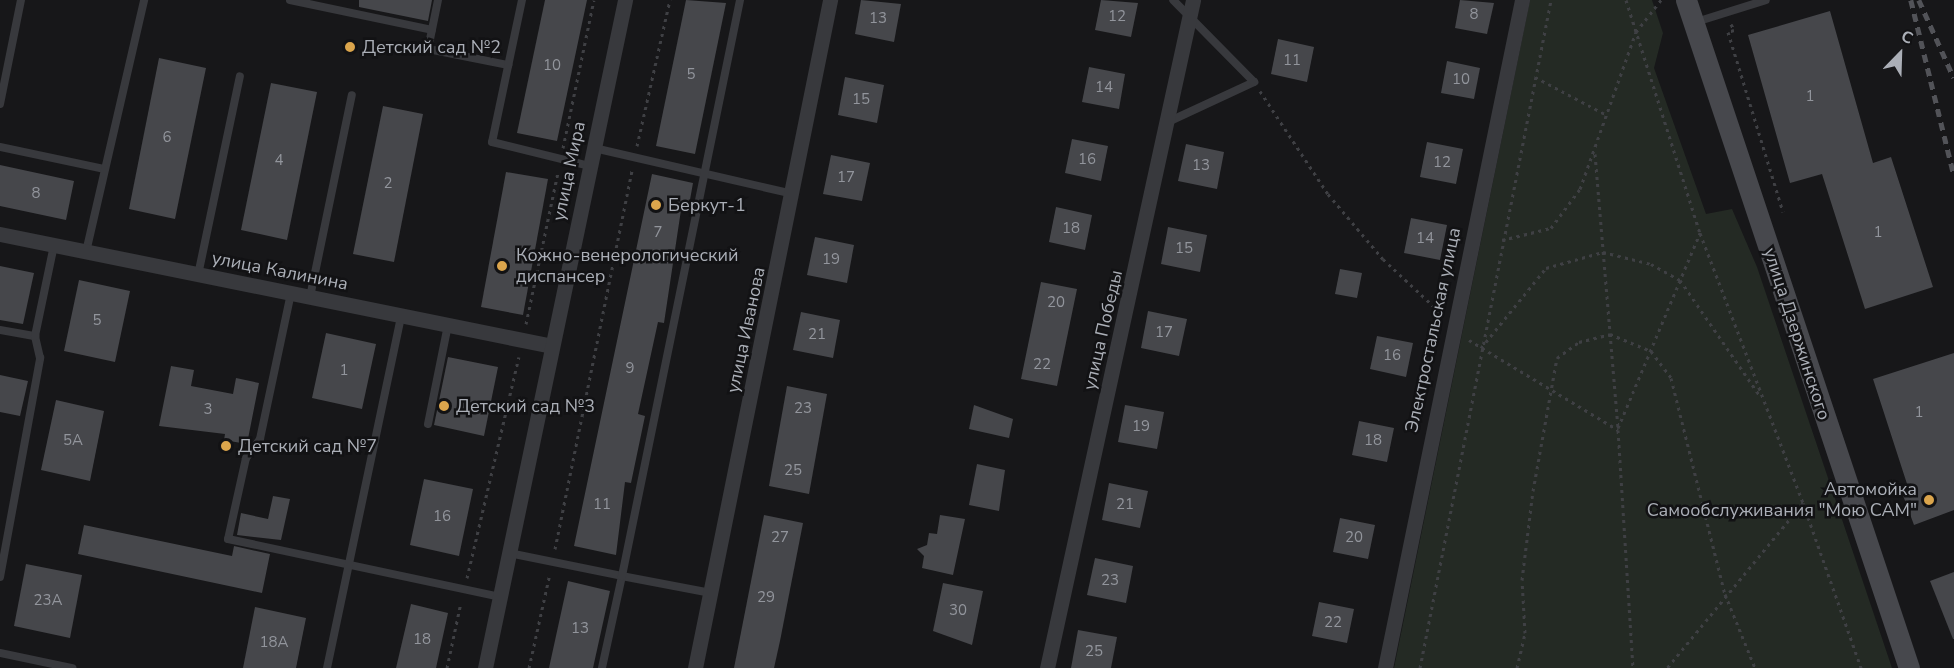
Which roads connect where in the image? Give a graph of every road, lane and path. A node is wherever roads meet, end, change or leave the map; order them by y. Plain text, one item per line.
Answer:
1 (21, 0) edge
2 (144, 0) edge
3 (290, 0) edge
4 (438, 0) edge
5 (522, 0) edge
6 (625, 0) edge
7 (670, 0) edge
8 (740, 0) edge
9 (830, 0) edge
10 (1173, 0) edge
11 (1193, 0) edge
12 (1522, 0) edge
13 (1551, 0) edge
14 (1626, 0) edge
15 (1661, 0) edge
16 (1686, 0) edge
17 (1766, 0) edge
18 (1727, 12) junction
19 (1189, 19) junction
20 (1693, 22) junction
21 (432, 30) junction
22 (1636, 32) junction
23 (508, 65) junction
24 (240, 76) dead end
25 (1535, 77) junction
26 (1254, 82) junction
27 (352, 95) dead end
28 (0, 104) edge
29 (1605, 114) junction
30 (1170, 121) junction
31 (0, 147) edge
32 (594, 148) junction
33 (1595, 152) junction
34 (635, 157) junction
35 (590, 166) junction
36 (104, 168) junction
37 (703, 172) junction
38 (794, 194) junction
39 (1783, 212) dead end
40 (1700, 233) junction
41 (0, 234) edge
42 (1502, 240) junction
43 (54, 245) junction
44 (86, 252) junction
45 (1603, 252) junction
46 (198, 275) junction
47 (1680, 280) junction
48 (291, 293) junction
49 (310, 297) junction
50 (401, 316) junction
51 (448, 325) junction
52 (1454, 326) junction
53 (0, 330) edge
54 (1610, 334) junction
55 (35, 336) junction
56 (552, 346) junction
57 (1480, 349) junction
58 (1651, 351) junction
59 (1550, 387) junction
60 (1765, 402) junction
61 (428, 423) dead end
62 (1618, 430) junction
63 (1803, 503) junction
64 (509, 553) junction
65 (552, 562) junction
66 (351, 566) junction
67 (622, 576) junction
68 (0, 577) edge
69 (711, 593) junction
70 (1725, 594) junction
71 (500, 597) junction
72 (0, 653) edge
73 (72, 668) edge
74 (327, 668) edge
75 (485, 668) edge
76 (529, 668) edge
77 (602, 668) edge
78 (696, 668) edge
79 (1047, 668) edge
80 (1385, 668) edge
81 (1420, 668) edge
82 (1517, 668) edge
83 (1634, 668) edge
84 (1667, 668) edge
85 (1755, 668) edge
86 (1861, 668) edge
87 (1909, 668) edge

1 - 28 lane
2 - 36 lane
3 - 21 lane
4 - 21 lane
5 - 23 lane
6 - 32 street, улица Мира
7 - 34 path
8 - 37 lane
9 - 38 street, улица Иванова
10 - 19 lane
11 - 19 street, улица Победы
12 - 52 street, Электростальская улица
13 - 25 path
14 - 22 path
15 - 22 path
16 - 20 main road, улица Дзержинского
17 - 18 lane
18 - 20 lane
18 - 39 path
19 - 26 lane
19 - 30 street, улица Победы
20 - 87 main road, улица Дзержинского
21 - 23 lane
22 - 29 path
22 - 40 path
23 - 35 lane
24 - 46 lane
25 - 29 path
25 - 42 path
26 - 30 lane
26 - 52 path
27 - 49 lane
29 - 33 path
30 - 79 street, улица Победы
31 - 36 lane
32 - 34 lane
32 - 35 street, улица Мира
33 - 42 path
33 - 45 path
34 - 37 lane
34 - 65 path
35 - 56 street, улица Мира
36 - 44 lane
37 - 38 lane
37 - 67 lane
38 - 69 street, улица Иванова
40 - 47 path
40 - 60 path
41 - 43 street, улица Калинина
42 - 57 path
43 - 44 street, улица Калинина
43 - 55 lane
44 - 46 street, улица Калинина
45 - 47 path
45 - 54 path
45 - 57 path
46 - 48 street, улица Калинина
47 - 58 path
47 - 60 path
48 - 49 street, улица Калинина
48 - 66 lane
49 - 50 street, улица Калинина
50 - 51 street, улица Калинина
50 - 66 lane
51 - 56 street, улица Калинина
51 - 61 lane
52 - 80 street, Электростальская улица
53 - 55 lane
54 - 58 path
54 - 59 path
54 - 62 path
55 - 68 lane
56 - 64 street, улица Мира
57 - 59 path
57 - 81 path
58 - 62 path
58 - 70 path
59 - 62 path
59 - 82 path
60 - 63 path
62 - 83 path
63 - 70 path
63 - 86 path
64 - 65 lane
64 - 71 street, улица Мира
65 - 67 lane
65 - 76 path
66 - 71 lane
66 - 74 lane
67 - 69 lane
67 - 77 lane
69 - 78 street, улица Иванова
70 - 84 path
70 - 85 path
71 - 75 street, улица Мира
72 - 73 lane

